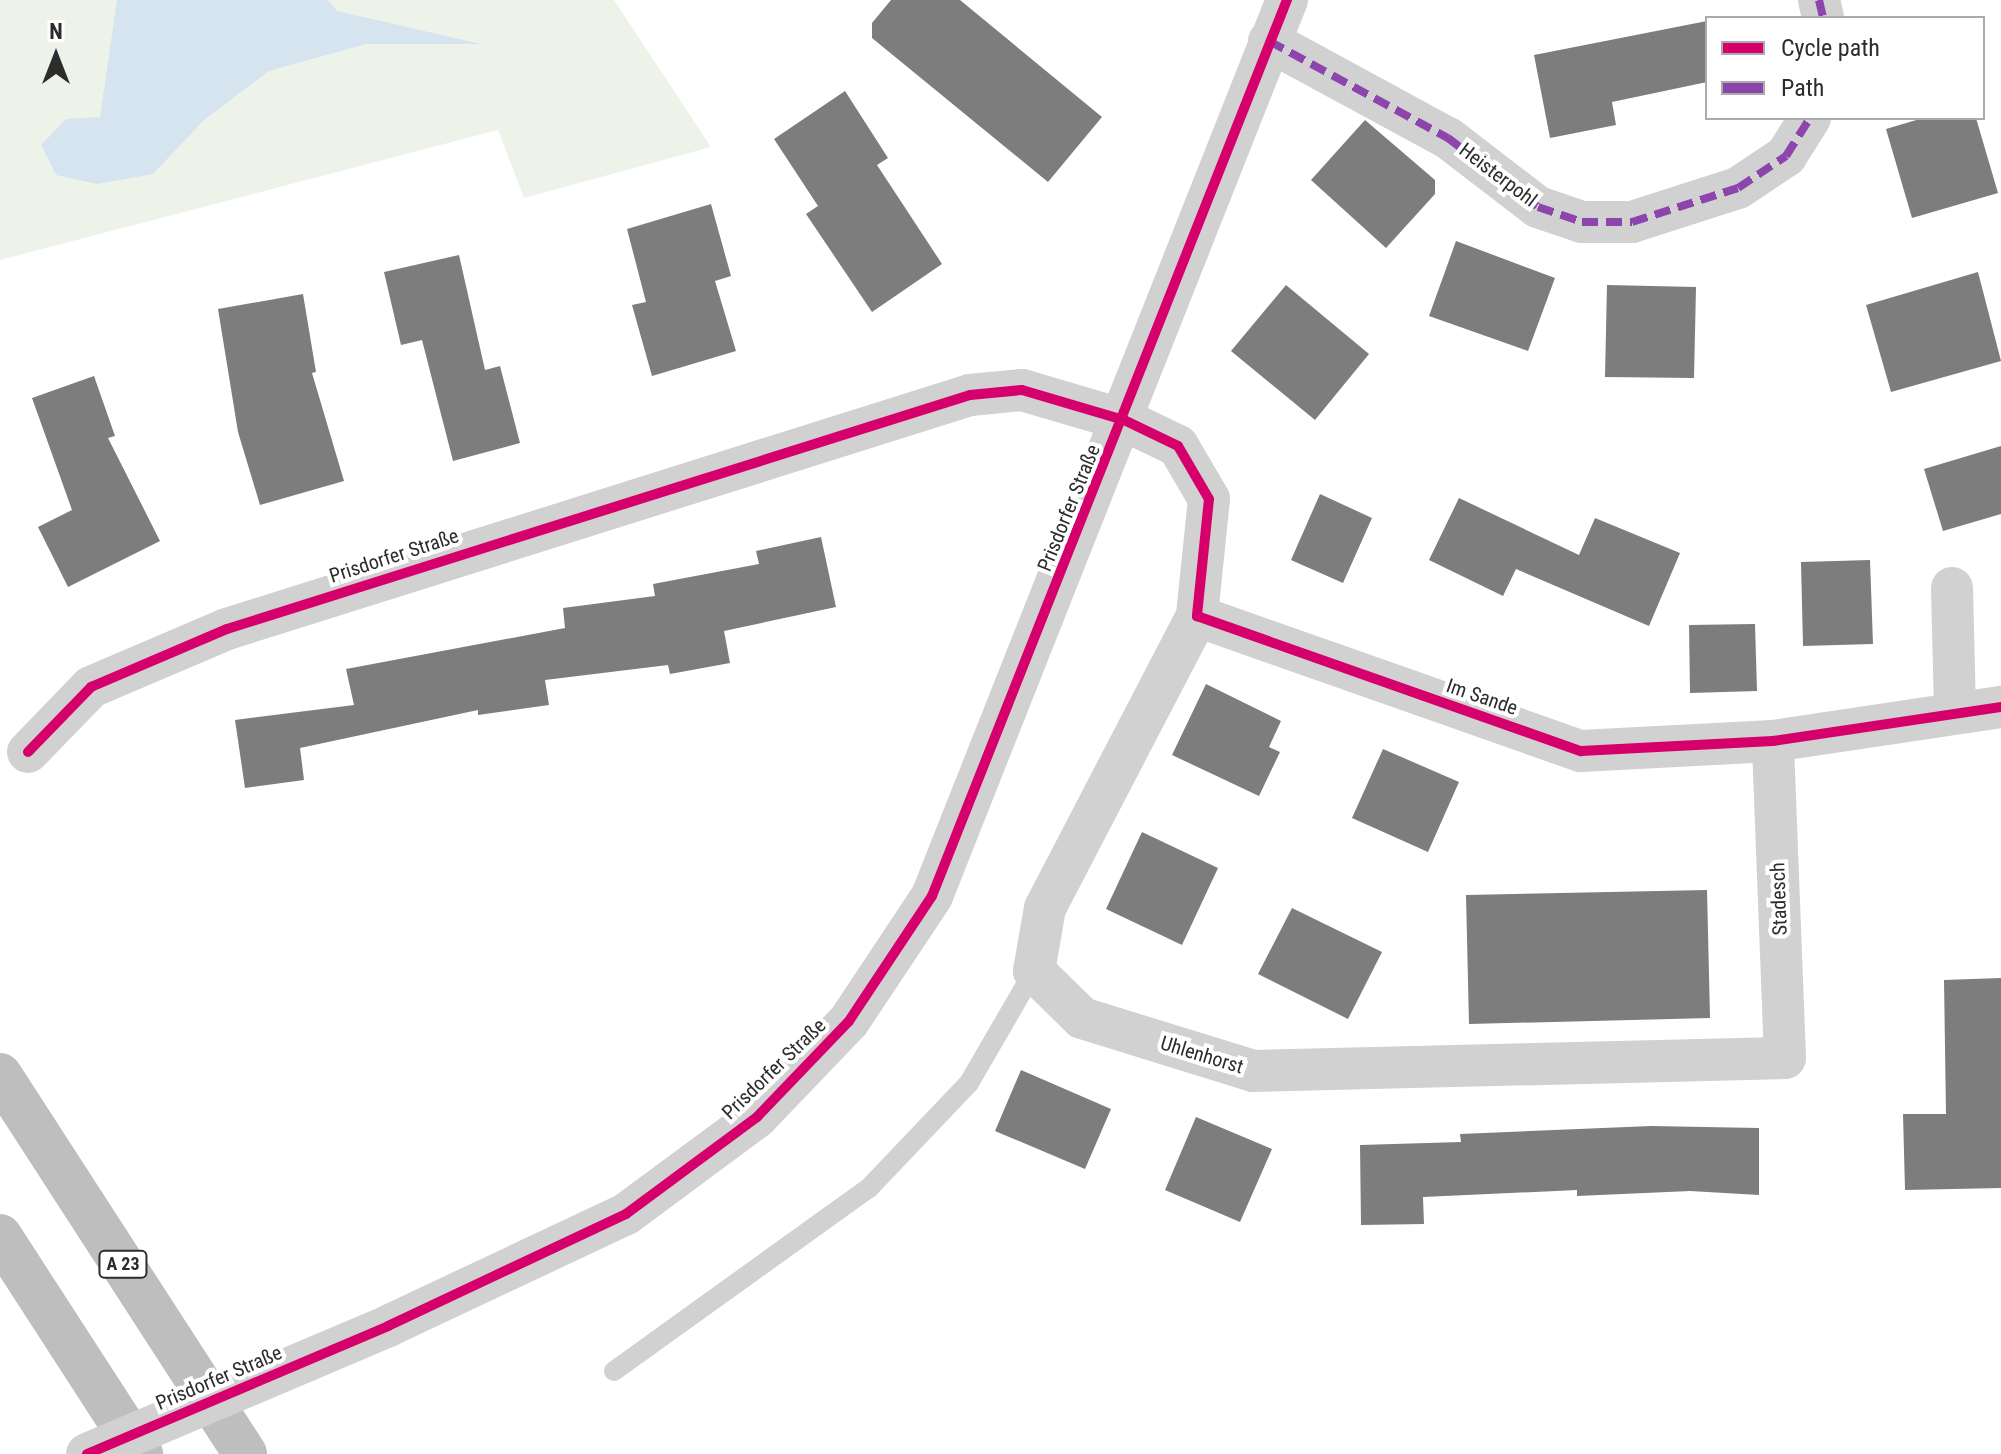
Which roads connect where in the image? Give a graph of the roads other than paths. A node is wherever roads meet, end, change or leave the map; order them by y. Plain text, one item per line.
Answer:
1 (1287, 0) edge
2 (1269, 41) junction
3 (1809, 120) edge
4 (1124, 420) junction
5 (1952, 588) dead end
6 (1197, 616) junction
7 (2001, 707) edge
8 (1955, 710) junction
9 (1773, 741) junction
10 (28, 752) dead end
11 (1034, 971) junction
12 (1785, 1058) joint
13 (0, 1075) edge
14 (0, 1236) edge
15 (614, 1371) dead end
16 (87, 1454) edge
17 (141, 1454) edge
18 (245, 1454) edge

1 - 2 street, Prisdorfer Straße
2 - 3 street, Heisterpohl
2 - 4 street, Prisdorfer Straße
4 - 6 street
4 - 10 street, Prisdorfer Straße
4 - 16 street, Prisdorfer Straße, bridge
5 - 8 street
6 - 9 street, Im Sande
6 - 11 street
7 - 8 street, Im Sande
8 - 9 street, Im Sande
9 - 12 street, Stadesch
11 - 12 street, Uhlenhorst
11 - 15 lane
13 - 18 highway, A 23
14 - 17 highway

